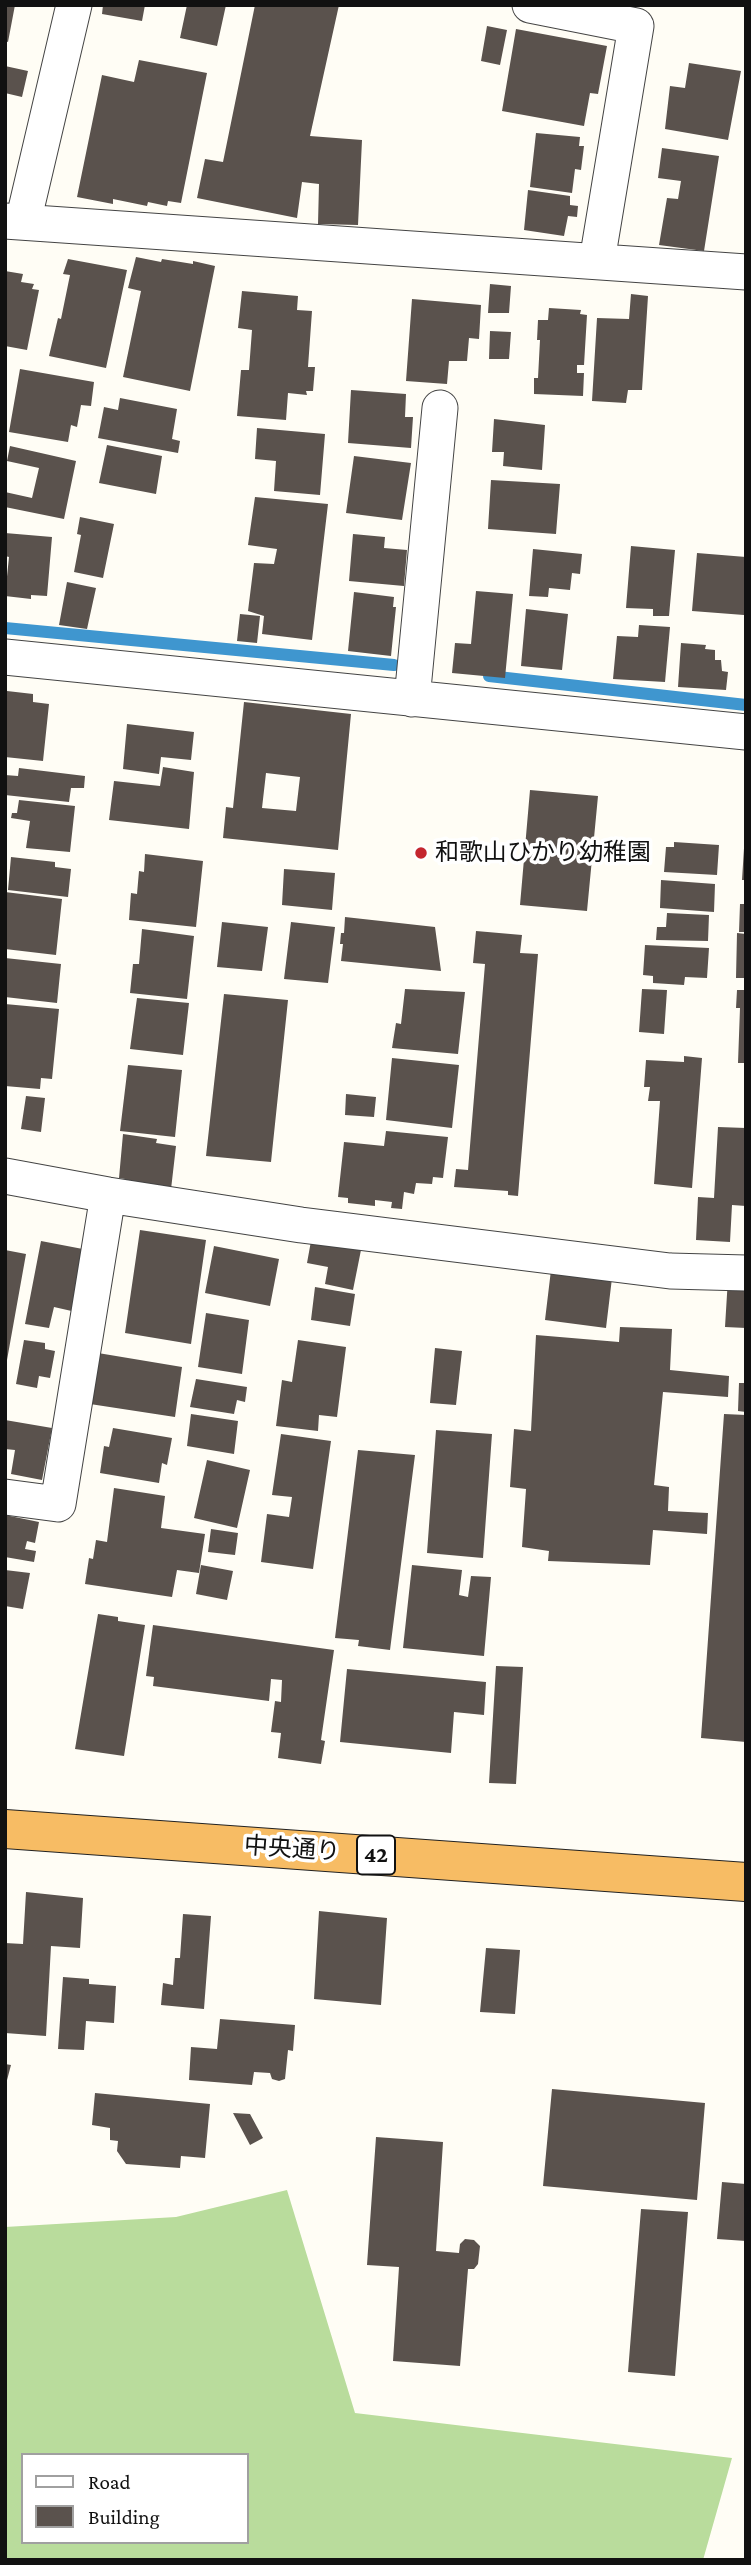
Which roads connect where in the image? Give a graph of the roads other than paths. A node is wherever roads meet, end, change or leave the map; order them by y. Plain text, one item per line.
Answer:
1 (75, 5) edge
2 (530, 5) edge
3 (14, 221) edge
4 (597, 261) junction
5 (746, 272) edge
6 (440, 408) dead end
7 (5, 657) edge
8 (412, 699) junction
9 (746, 732) edge
10 (5, 1176) edge
11 (108, 1195) junction
12 (746, 1273) edge
13 (5, 1497) edge
14 (5, 1829) edge
15 (746, 1882) edge

1 - 3 street
2 - 4 street
3 - 4 street
4 - 5 street
6 - 8 street
7 - 8 street
8 - 9 street
10 - 11 street
11 - 12 street
11 - 13 street
14 - 15 highway, 中央通り / 42

